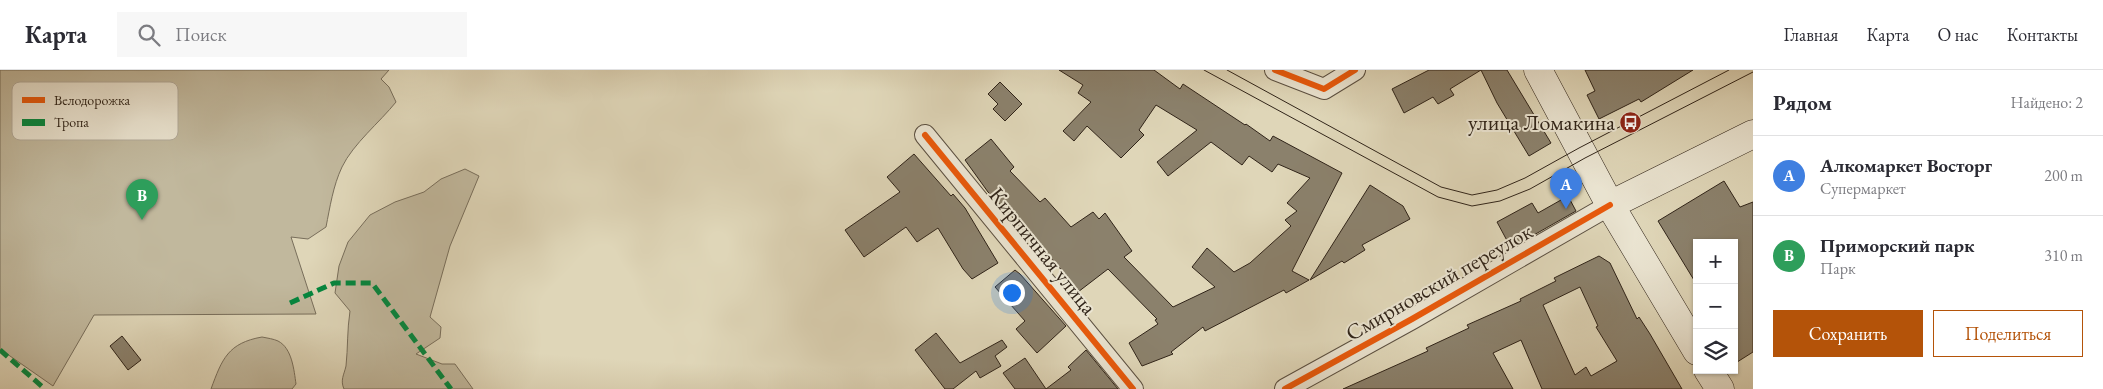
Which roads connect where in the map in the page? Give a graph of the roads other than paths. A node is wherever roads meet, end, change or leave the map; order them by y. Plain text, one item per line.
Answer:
1 (1275, 70) edge
2 (1355, 70) edge
3 (1538, 70) edge
4 (1753, 134) edge
5 (925, 135) dead end
6 (1610, 205) junction
7 (1693, 343) edge
8 (1711, 374) edge
9 (1133, 389) edge
10 (1285, 389) edge
11 (1720, 389) edge

1 - 2 street
3 - 6 main road
4 - 6 main road, Смирновский переулок
5 - 9 street, Кирпичная улица
6 - 7 main road
6 - 10 street, Смирновский переулок
8 - 11 main road

